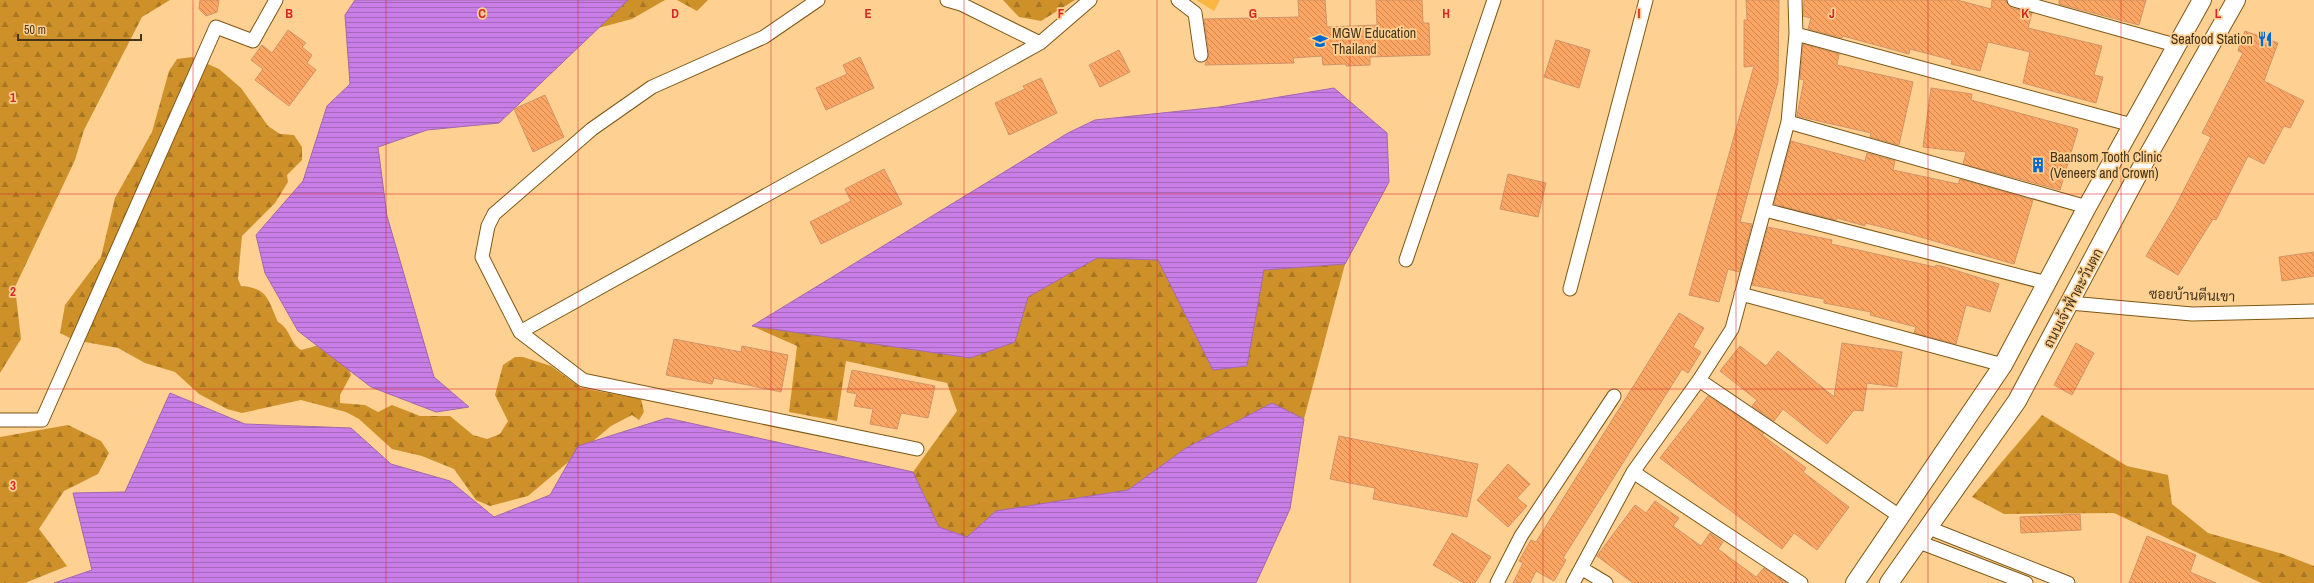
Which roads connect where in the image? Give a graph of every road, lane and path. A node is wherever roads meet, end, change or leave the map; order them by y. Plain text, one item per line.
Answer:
1 (276, 0) edge
2 (818, 0) edge
3 (947, 0) edge
4 (1090, 0) edge
5 (1178, 0) edge
6 (1494, 0) edge
7 (1646, 0) edge
8 (1795, 0) edge
9 (2014, 0) edge
10 (2202, 0) edge
11 (2236, 0) edge
12 (1796, 34) junction
13 (1040, 43) junction
14 (2175, 45) junction
15 (1201, 55) dead end
16 (1788, 122) junction
17 (2132, 125) junction
18 (2086, 207) junction
19 (1764, 210) junction
20 (1406, 260) dead end
21 (2047, 284) junction
22 (1570, 289) dead end
23 (1741, 294) junction
24 (2070, 303) junction
25 (2314, 311) edge
26 (520, 332) junction
27 (2003, 365) junction
28 (1699, 380) junction
29 (1614, 396) dead end
30 (0, 420) edge
31 (917, 448) dead end
32 (1633, 472) junction
33 (1901, 517) junction
34 (1924, 535) junction
35 (1581, 568) junction
36 (1497, 583) edge
37 (1573, 583) edge
38 (1606, 583) edge
39 (1801, 583) edge
40 (1855, 583) edge
41 (1890, 583) edge
42 (2026, 583) edge
43 (2068, 583) edge

1 - 30 street
2 - 26 street
3 - 13 street
4 - 13 street
5 - 15 street
6 - 20 street
7 - 22 street
8 - 12 street
9 - 14 street
10 - 14 main road
11 - 24 main road, ถนนเจ้าฟ้าตะวันตก
12 - 16 street
12 - 17 street
13 - 26 street
14 - 17 main road
16 - 18 street
16 - 19 street
17 - 18 main road
18 - 21 main road
19 - 21 street
19 - 23 street
21 - 27 main road
23 - 27 street
23 - 28 street
24 - 25 street, ซอยบ้านตีนเขา
24 - 34 main road, ถนนเจ้าฟ้าตะวันตก
26 - 31 street
27 - 33 main road
28 - 32 street
28 - 33 street
29 - 36 street
32 - 35 street
32 - 39 street
33 - 40 main road
34 - 41 main road, ถนนเจ้าฟ้าตะวันตก
34 - 42 street
34 - 43 street
35 - 37 street
35 - 38 street

